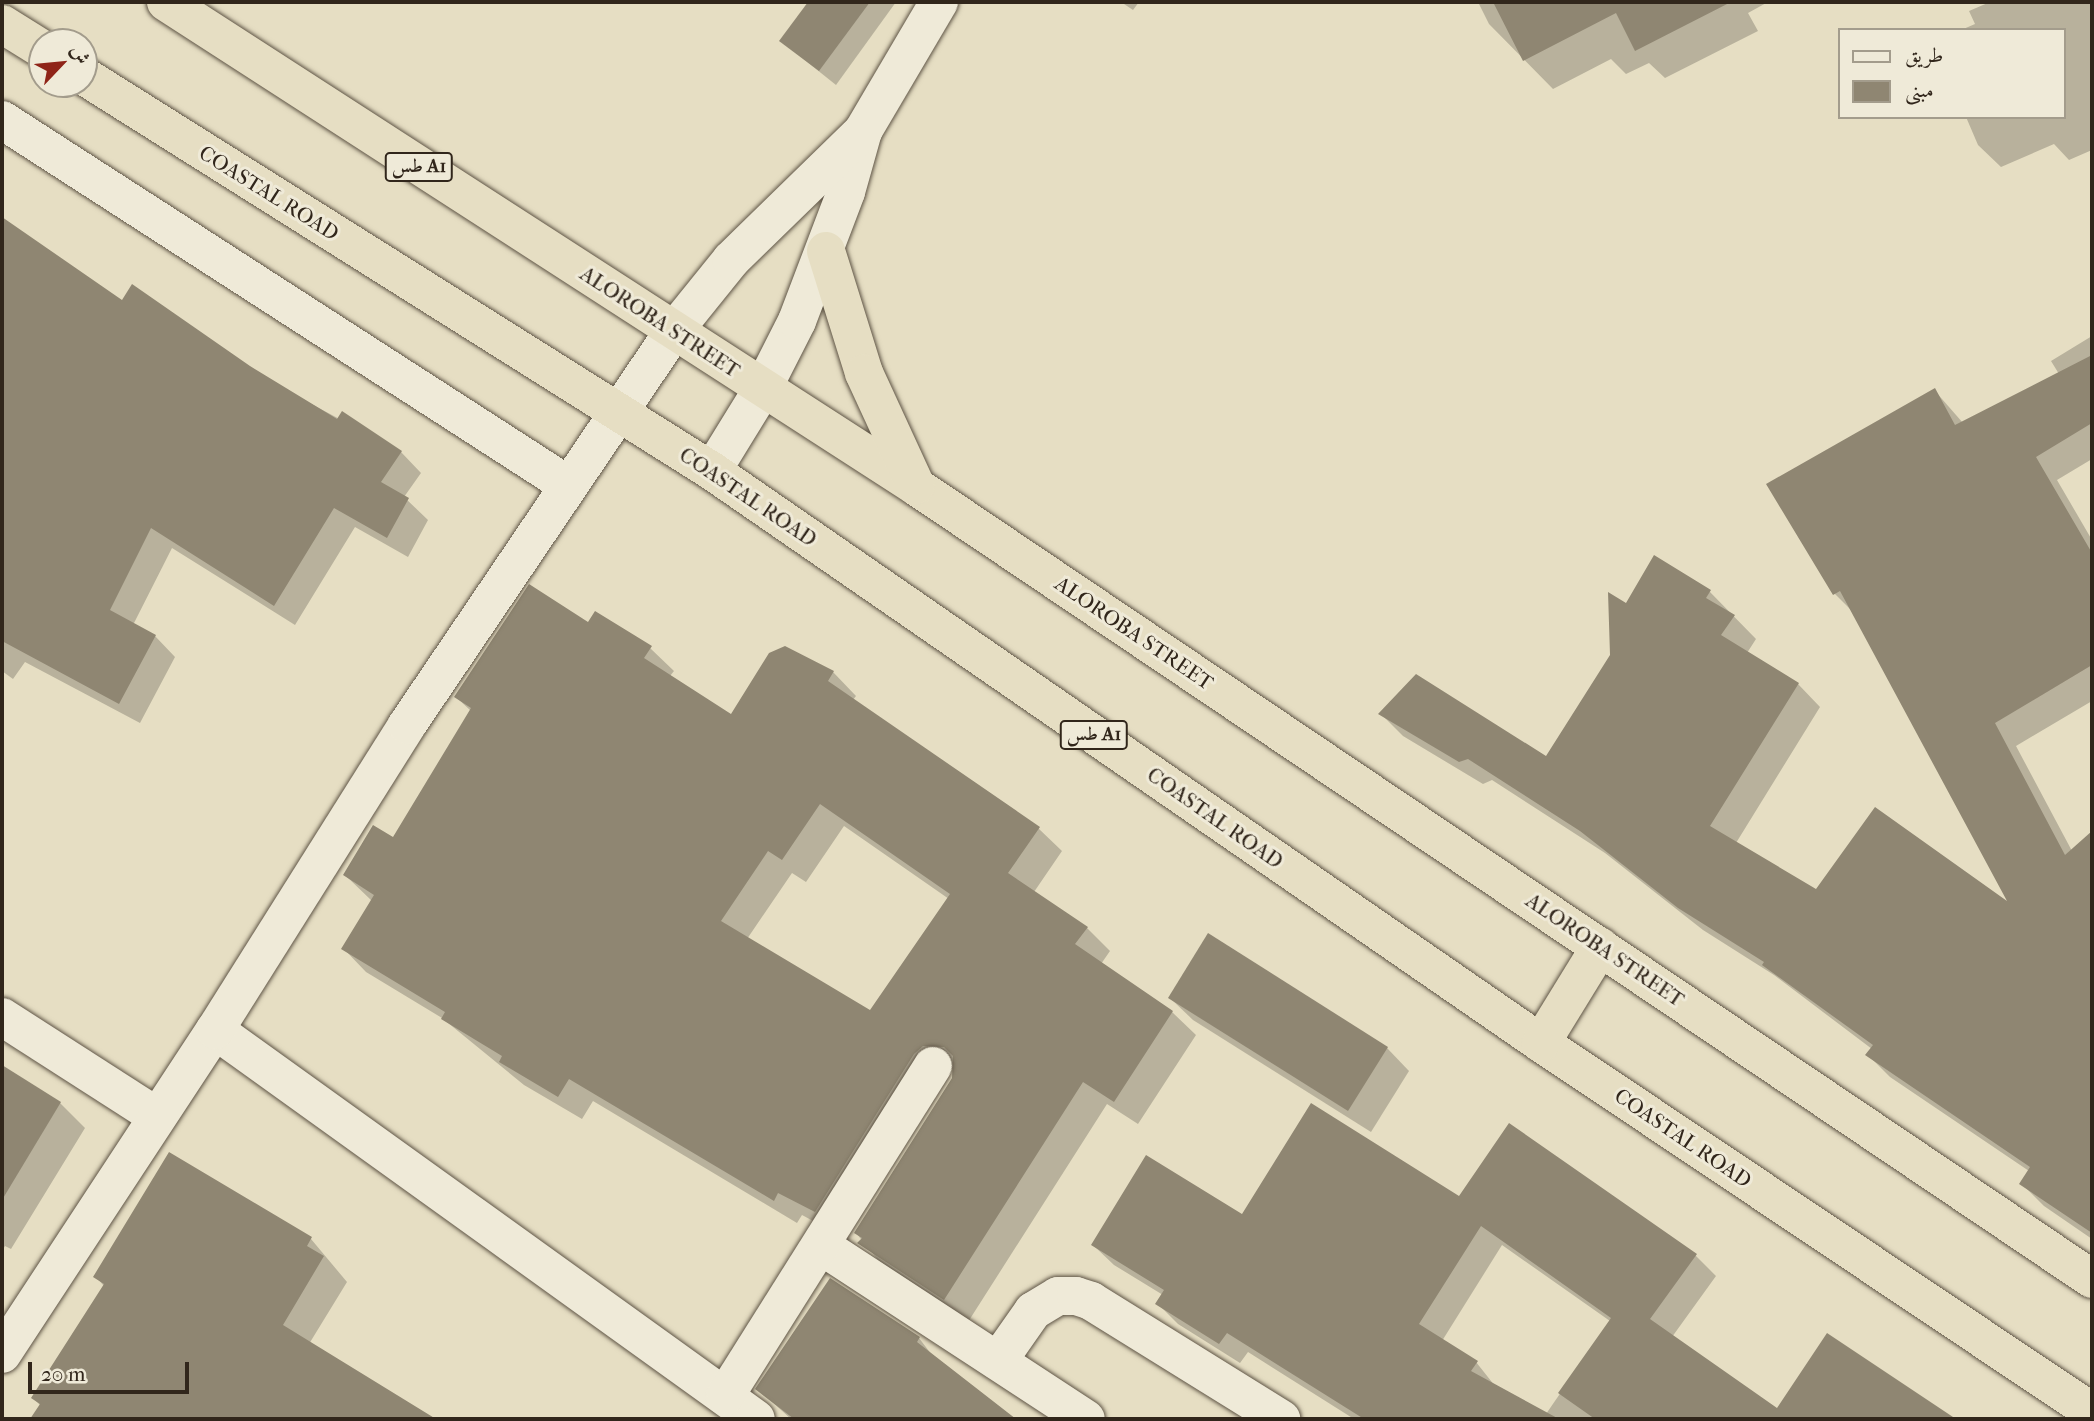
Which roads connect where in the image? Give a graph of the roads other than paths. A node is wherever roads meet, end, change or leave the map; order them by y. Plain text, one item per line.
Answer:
1 (166, 2) edge
2 (939, 2) edge
3 (2, 24) edge
4 (28, 40) edge
5 (98, 85) edge
6 (2, 120) edge
7 (863, 131) junction
8 (826, 251) junction
9 (673, 332) junction
10 (763, 388) junction
11 (617, 412) junction
12 (712, 471) junction
13 (568, 485) junction
14 (917, 487) junction
15 (1600, 947) junction
16 (2, 1017) edge
17 (215, 1030) junction
18 (1541, 1043) junction
19 (933, 1066) dead end
20 (156, 1116) junction
21 (823, 1247) junction
22 (2092, 1279) edge
23 (2, 1354) edge
24 (998, 1361) junction
25 (725, 1396) junction
26 (2092, 1412) edge
27 (755, 1419) edge
28 (1086, 1419) edge
29 (1281, 1419) edge

1 - 9 highway, ALOROBA STREET / طس A1
2 - 7 street
3 - 4 highway
5 - 11 highway, COASTAL ROAD / طس A1
6 - 13 street
7 - 8 street
7 - 9 street
8 - 10 street
8 - 14 highway
9 - 10 highway, ALOROBA STREET / طس A1
9 - 11 street
10 - 12 street
10 - 14 highway, ALOROBA STREET / طس A1
11 - 12 highway, COASTAL ROAD / طس A1
11 - 13 street
12 - 18 highway, COASTAL ROAD / طس A1
13 - 17 street
14 - 15 highway, ALOROBA STREET / طس A1
15 - 18 highway
15 - 22 highway, ALOROBA STREET / طس A1
16 - 20 street
17 - 20 street
17 - 25 street
18 - 26 highway, COASTAL ROAD / طس A1
19 - 21 street
20 - 23 street
21 - 24 street
21 - 25 street
24 - 28 street
24 - 29 street
25 - 27 street

